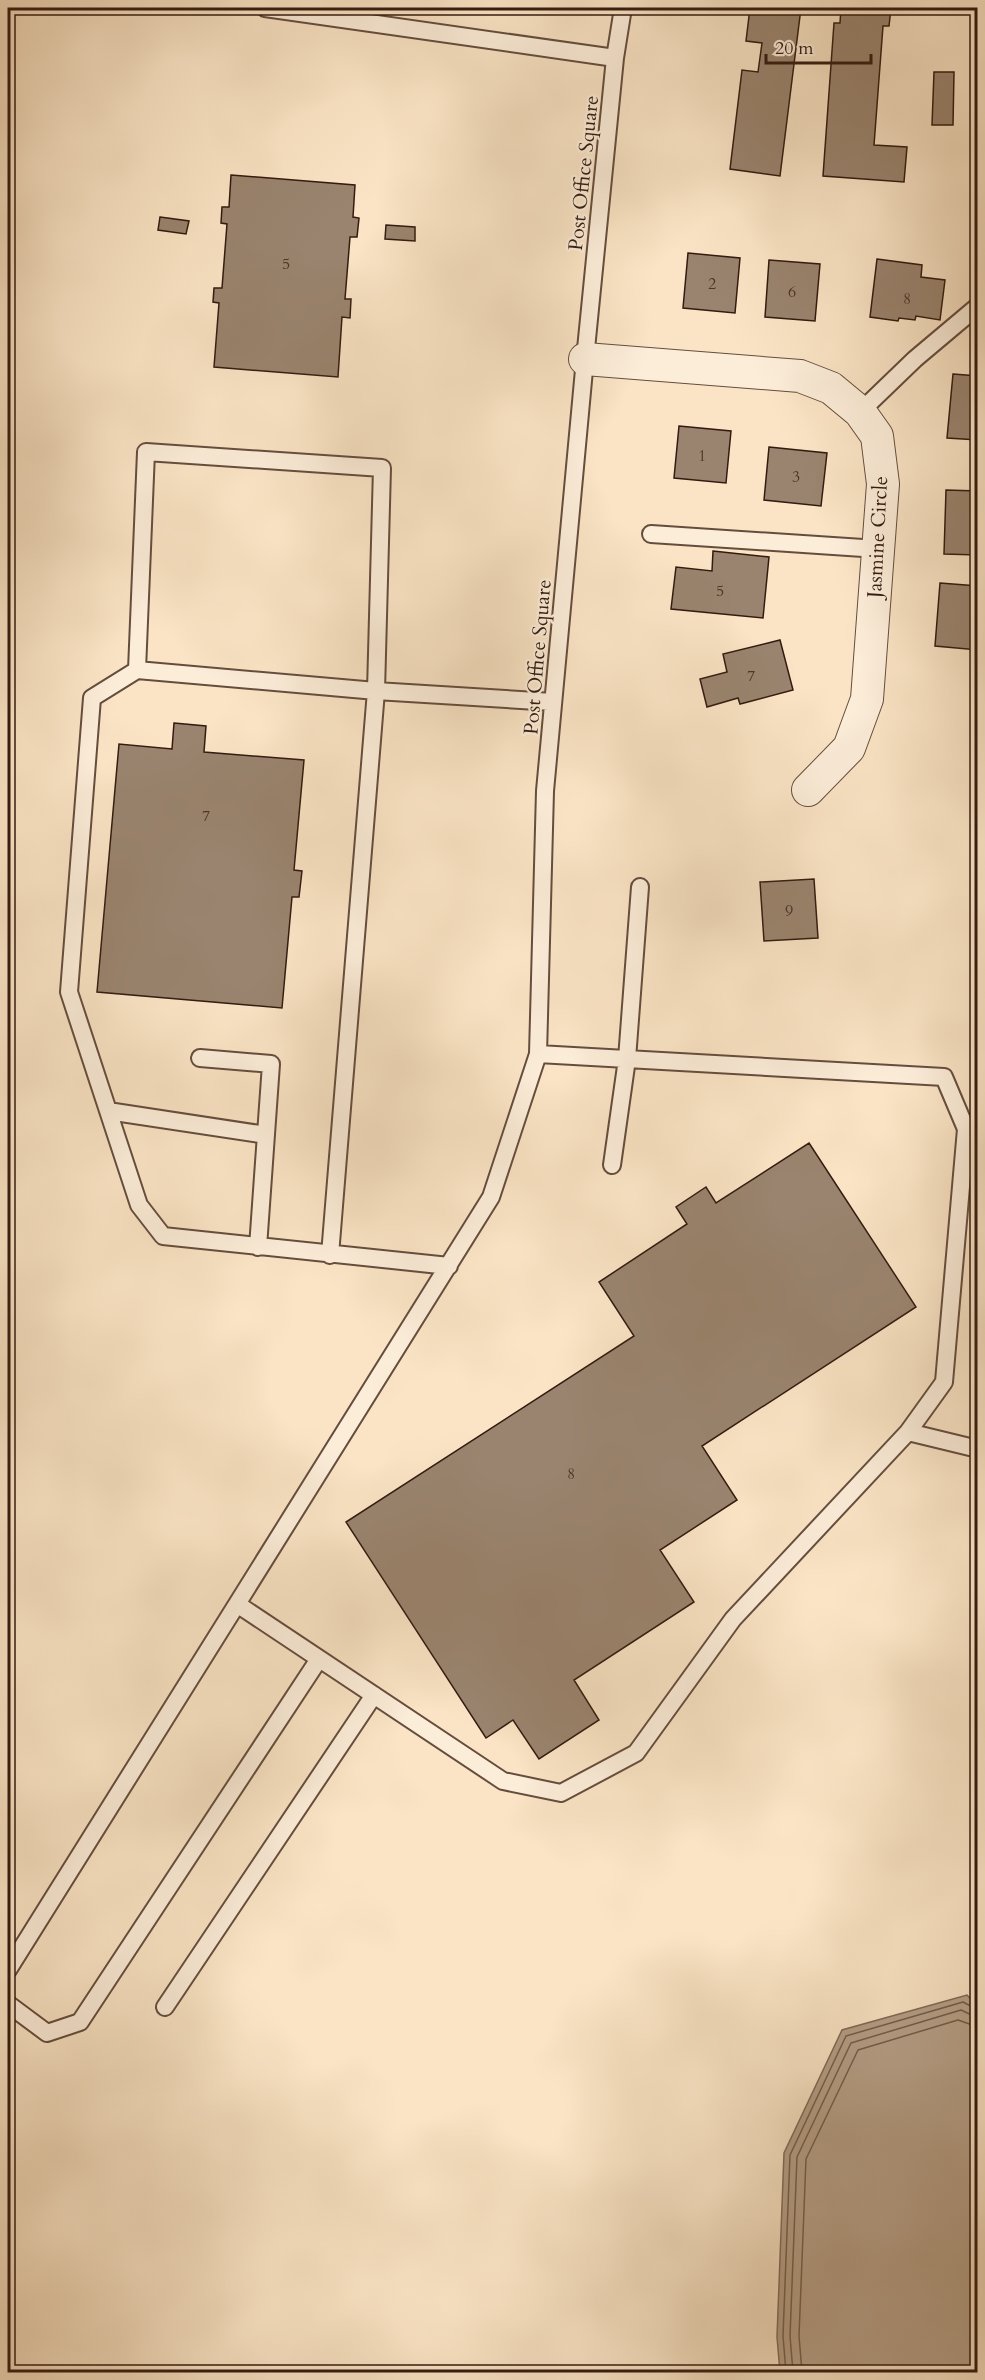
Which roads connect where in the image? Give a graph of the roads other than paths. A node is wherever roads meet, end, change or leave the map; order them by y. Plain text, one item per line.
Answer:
1 (265, 8) edge
2 (623, 8) edge
3 (615, 58) junction
4 (978, 306) edge
5 (585, 358) junction
6 (860, 412) junction
7 (651, 534) dead end
8 (878, 549) junction
9 (137, 670) junction
10 (376, 691) junction
11 (553, 702) junction
12 (808, 790) dead end
13 (640, 887) dead end
14 (538, 1054) junction
15 (200, 1058) dead end
16 (627, 1059) junction
17 (108, 1111) junction
18 (266, 1135) junction
19 (612, 1165) dead end
20 (258, 1247) junction
21 (330, 1255) junction
22 (449, 1266) junction
23 (908, 1432) junction
24 (978, 1449) edge
25 (237, 1604) junction
26 (319, 1659) junction
27 (374, 1695) junction
28 (8, 1970) edge
29 (8, 2004) edge
30 (165, 2007) dead end

1 - 3 lane
2 - 3 lane, Post Office Square
3 - 5 lane, Post Office Square
4 - 6 lane
5 - 6 street, Jasmine Circle
5 - 11 lane, Post Office Square
6 - 8 street, Jasmine Circle
7 - 8 lane
8 - 12 street, Jasmine Circle
9 - 10 lane
9 - 10 lane
9 - 17 lane
10 - 11 lane
10 - 21 lane
11 - 14 lane, Post Office Square
13 - 16 lane
14 - 16 lane
14 - 22 lane, Post Office Square
15 - 18 lane
16 - 19 lane
16 - 23 lane
17 - 18 lane
17 - 20 lane
18 - 20 lane
20 - 21 lane
21 - 22 lane
22 - 25 lane, Post Office Square
23 - 24 lane
23 - 27 lane
25 - 26 lane
25 - 28 lane, Post Office Square
26 - 27 lane
26 - 29 lane
27 - 30 lane

